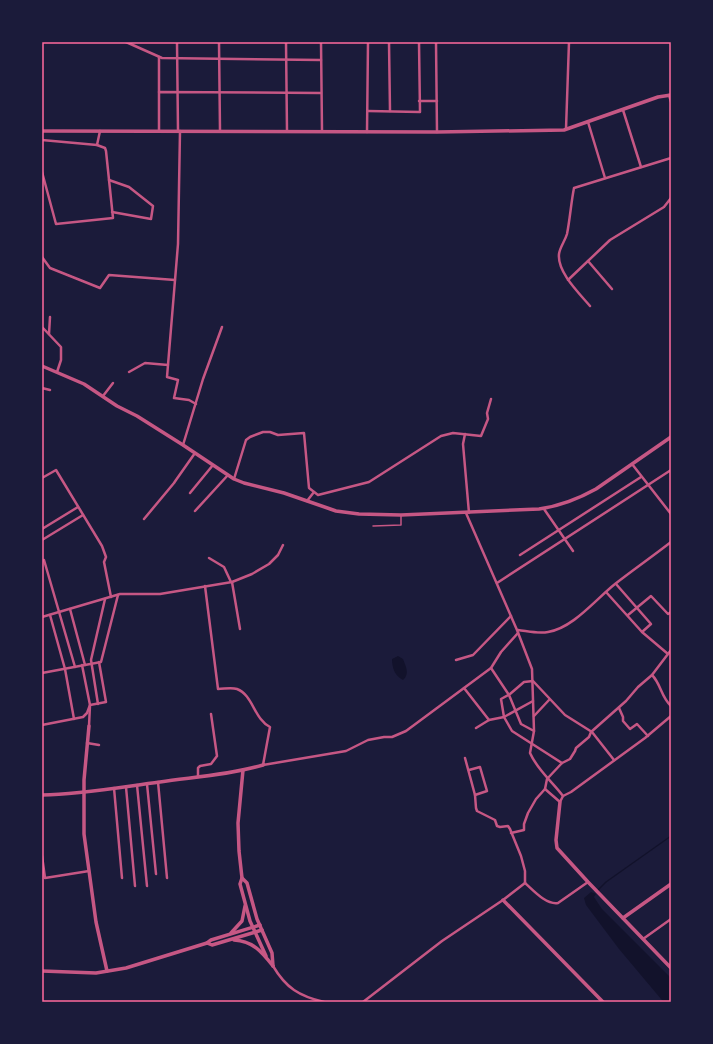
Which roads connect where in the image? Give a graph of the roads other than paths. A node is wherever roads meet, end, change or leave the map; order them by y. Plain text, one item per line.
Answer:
1 (126, 42) edge
2 (177, 42) edge
3 (219, 42) edge
4 (286, 42) edge
5 (321, 42) edge
6 (368, 42) edge
7 (389, 42) edge
8 (419, 42) edge
9 (436, 42) edge
10 (568, 42) edge
11 (159, 56) junction
12 (177, 58) junction
13 (219, 58) junction
14 (286, 59) junction
15 (321, 60) junction
16 (159, 92) junction
17 (178, 92) junction
18 (220, 93) junction
19 (286, 93) junction
20 (321, 93) junction
21 (670, 95) edge
22 (419, 101) junction
23 (437, 101) junction
24 (671, 102) edge
25 (623, 110) junction
26 (368, 111) junction
27 (390, 112) junction
28 (588, 122) junction
29 (566, 130) junction
30 (42, 131) edge
31 (100, 131) junction
32 (159, 131) junction
33 (179, 131) junction
34 (220, 131) junction
35 (287, 132) junction
36 (322, 132) junction
37 (368, 132) junction
38 (437, 132) junction
39 (42, 140) edge
40 (97, 145) junction
41 (671, 158) edge
42 (641, 167) junction
43 (42, 172) edge
44 (605, 178) junction
45 (109, 180) junction
46 (671, 198) edge
47 (112, 212) junction
48 (42, 258) edge
49 (588, 262) junction
50 (175, 280) junction
51 (568, 280) junction
52 (612, 289) dead end
53 (590, 306) dead end
54 (50, 317) dead end
55 (222, 327) dead end
56 (43, 328) edge
57 (49, 334) junction
58 (168, 365) junction
59 (42, 366) edge
60 (57, 372) junction
61 (129, 372) dead end
62 (113, 383) dead end
63 (42, 388) edge
64 (50, 390) dead end
65 (103, 396) junction
66 (491, 399) dead end
67 (196, 404) junction
68 (465, 434) junction
69 (671, 437) edge
70 (183, 445) junction
71 (195, 453) junction
72 (631, 464) junction
73 (213, 465) junction
74 (671, 470) edge
75 (228, 475) junction
76 (641, 476) junction
77 (42, 478) edge
78 (234, 479) junction
79 (648, 485) junction
80 (314, 492) junction
81 (190, 493) dead end
82 (306, 501) junction
83 (78, 507) junction
84 (544, 509) junction
85 (194, 511) dead end
86 (670, 512) edge
87 (467, 513) junction
88 (83, 515) junction
89 (401, 516) junction
90 (144, 518) dead end
91 (373, 526) dead end
92 (42, 529) edge
93 (559, 530) junction
94 (565, 539) junction
95 (42, 540) edge
96 (671, 542) edge
97 (283, 545) dead end
98 (573, 551) dead end
99 (520, 555) dead end
100 (209, 558) dead end
101 (44, 560) dead end
102 (232, 582) junction
103 (497, 584) junction
104 (616, 584) junction
105 (204, 586) junction
106 (606, 592) junction
107 (118, 595) junction
108 (111, 597) junction
109 (105, 598) junction
110 (636, 608) junction
111 (70, 609) junction
112 (60, 612) junction
113 (671, 612) edge
114 (50, 615) junction
115 (628, 615) junction
116 (511, 616) junction
117 (42, 617) edge
118 (240, 629) dead end
119 (517, 630) junction
120 (642, 632) junction
121 (518, 633) junction
122 (671, 650) edge
123 (668, 654) junction
124 (456, 660) dead end
125 (100, 662) junction
126 (91, 664) junction
127 (84, 665) junction
128 (76, 667) junction
129 (491, 668) junction
130 (65, 669) junction
131 (42, 673) edge
132 (652, 675) junction
133 (533, 681) junction
134 (464, 688) junction
135 (509, 695) junction
136 (550, 700) junction
137 (533, 701) junction
138 (98, 704) junction
139 (90, 705) junction
140 (671, 706) edge
141 (619, 708) junction
142 (516, 711) junction
143 (211, 714) dead end
144 (534, 716) junction
145 (671, 716) edge
146 (504, 717) junction
147 (74, 719) junction
148 (490, 720) junction
149 (42, 725) edge
150 (89, 726) joint
151 (476, 728) dead end
152 (534, 731) junction
153 (592, 732) junction
154 (648, 736) junction
155 (88, 743) junction
156 (532, 743) junction
157 (98, 745) dead end
158 (465, 758) dead end
159 (614, 760) junction
160 (562, 763) junction
161 (262, 765) junction
162 (243, 770) junction
163 (469, 770) junction
164 (198, 777) junction
165 (547, 780) junction
166 (158, 782) junction
167 (147, 783) junction
168 (137, 785) junction
169 (126, 786) junction
170 (114, 788) junction
171 (545, 789) junction
172 (84, 792) junction
173 (42, 795) edge
174 (475, 795) junction
175 (562, 796) junction
176 (560, 802) junction
177 (511, 833) junction
178 (42, 856) edge
179 (89, 871) junction
180 (156, 874) dead end
181 (122, 878) dead end
182 (167, 878) dead end
183 (242, 878) junction
184 (588, 882) junction
185 (525, 883) junction
186 (671, 884) edge
187 (135, 886) dead end
188 (147, 886) dead end
189 (502, 900) junction
190 (245, 901) junction
191 (623, 918) junction
192 (671, 919) edge
193 (260, 925) junction
194 (253, 927) junction
195 (262, 930) junction
196 (255, 932) junction
197 (227, 935) junction
198 (228, 940) junction
199 (643, 940) junction
200 (207, 943) junction
201 (266, 956) junction
202 (273, 966) junction
203 (671, 968) edge
204 (42, 971) edge
205 (107, 971) junction
206 (324, 1002) edge
207 (363, 1002) edge
208 (603, 1002) edge

1 - 11 street
2 - 12 street
3 - 13 street
4 - 14 street
5 - 15 street
6 - 26 street
7 - 27 street
8 - 22 street
9 - 23 street
10 - 29 street
11 - 12 street
11 - 16 street
12 - 13 street
12 - 17 street
13 - 14 street
13 - 18 street
14 - 15 street
14 - 19 street
15 - 20 street
16 - 17 street
16 - 32 street
17 - 18 street
17 - 33 street
18 - 19 street
18 - 34 street
19 - 20 street
19 - 35 street
20 - 36 street
21 - 24 street
21 - 25 street
22 - 23 street
22 - 27 street
23 - 38 street
25 - 28 street
25 - 42 street
26 - 27 street
26 - 37 street
28 - 29 street
28 - 44 street
29 - 38 street
30 - 31 street
31 - 32 street
31 - 40 street
32 - 33 street
33 - 34 street
33 - 50 street
34 - 35 street
35 - 36 street
36 - 37 street
37 - 38 street
39 - 40 street
40 - 45 street
41 - 42 street
42 - 44 street
43 - 47 street
44 - 51 street
45 - 47 street
45 - 47 street
46 - 49 street
48 - 50 street
49 - 51 street
49 - 52 street
50 - 58 street
51 - 53 street
54 - 57 street
55 - 67 street
56 - 57 street
57 - 60 street
58 - 61 street
58 - 67 street
59 - 60 street
60 - 65 street
62 - 65 street
63 - 64 street
65 - 70 street
66 - 68 street
67 - 70 street
68 - 80 street
68 - 87 street
69 - 72 street
70 - 71 street
71 - 73 street
71 - 90 street
72 - 76 street
72 - 84 street
73 - 75 street
73 - 81 street
74 - 79 street
75 - 78 street
75 - 85 street
76 - 79 street
76 - 93 street
77 - 83 street
78 - 80 street
78 - 82 street
79 - 86 street
79 - 94 street
80 - 82 street
82 - 89 street
83 - 88 street
83 - 92 street
84 - 87 street
84 - 93 street
87 - 89 street
87 - 103 street
88 - 95 street
88 - 108 street
89 - 91 lane
93 - 94 street
93 - 99 street
94 - 98 street
94 - 103 street
96 - 104 street
97 - 102 street
100 - 102 street
101 - 112 street
102 - 105 street
102 - 118 street
103 - 116 street
104 - 106 street
104 - 110 street
105 - 107 street
105 - 161 street
106 - 115 street
106 - 119 street
107 - 108 street
107 - 125 street
108 - 109 street
109 - 111 street
109 - 126 street
110 - 113 street
110 - 115 street
110 - 120 street
111 - 112 street
111 - 127 street
112 - 114 street
112 - 128 street
114 - 117 street
114 - 130 street
115 - 120 street
116 - 119 street
116 - 124 street
119 - 121 street
120 - 123 street
121 - 129 street
121 - 133 street
122 - 123 street
123 - 132 street
125 - 126 street
125 - 138 street
126 - 127 street
126 - 138 street
127 - 128 street
127 - 139 street
128 - 130 street
129 - 134 street
129 - 135 street
130 - 131 street
130 - 147 street
132 - 140 street
132 - 141 street
133 - 135 street
133 - 136 street
133 - 137 street
134 - 148 street
134 - 161 street
135 - 142 street
135 - 146 street
136 - 144 street
136 - 153 street
137 - 142 street
137 - 144 street
138 - 139 street
139 - 147 street
139 - 150 street
141 - 153 street
141 - 154 street
142 - 146 street
142 - 152 street
143 - 164 street
144 - 152 street
145 - 154 street
146 - 148 street
146 - 156 street
147 - 149 street
148 - 151 street
150 - 155 street
152 - 156 street
153 - 159 street
153 - 160 street
154 - 159 street
155 - 157 street
155 - 172 street
156 - 160 street
156 - 165 street
158 - 163 street
159 - 175 street
160 - 165 street
161 - 162 street
162 - 164 street
162 - 183 street
163 - 174 street
163 - 174 street
164 - 166 street
165 - 171 street
165 - 175 street
166 - 167 street
166 - 182 street
167 - 168 street
167 - 180 street
168 - 169 street
168 - 188 street
169 - 170 street
169 - 187 street
170 - 172 street
170 - 181 street
171 - 176 street
171 - 177 street
172 - 173 street
172 - 179 street
174 - 177 street
175 - 176 street
176 - 184 street
177 - 185 street
178 - 179 street
179 - 205 street
183 - 190 street
183 - 193 street
184 - 185 street
184 - 191 street
185 - 189 street
186 - 191 street
189 - 207 street
189 - 208 street
190 - 194 street
190 - 197 street
191 - 199 street
192 - 199 street
193 - 194 street
193 - 195 street
194 - 196 street
194 - 197 street
195 - 196 street
195 - 202 street
196 - 198 street
196 - 201 street
197 - 200 street
198 - 200 street
198 - 201 street
199 - 203 street
200 - 205 street
201 - 202 street
202 - 206 street
204 - 205 street

